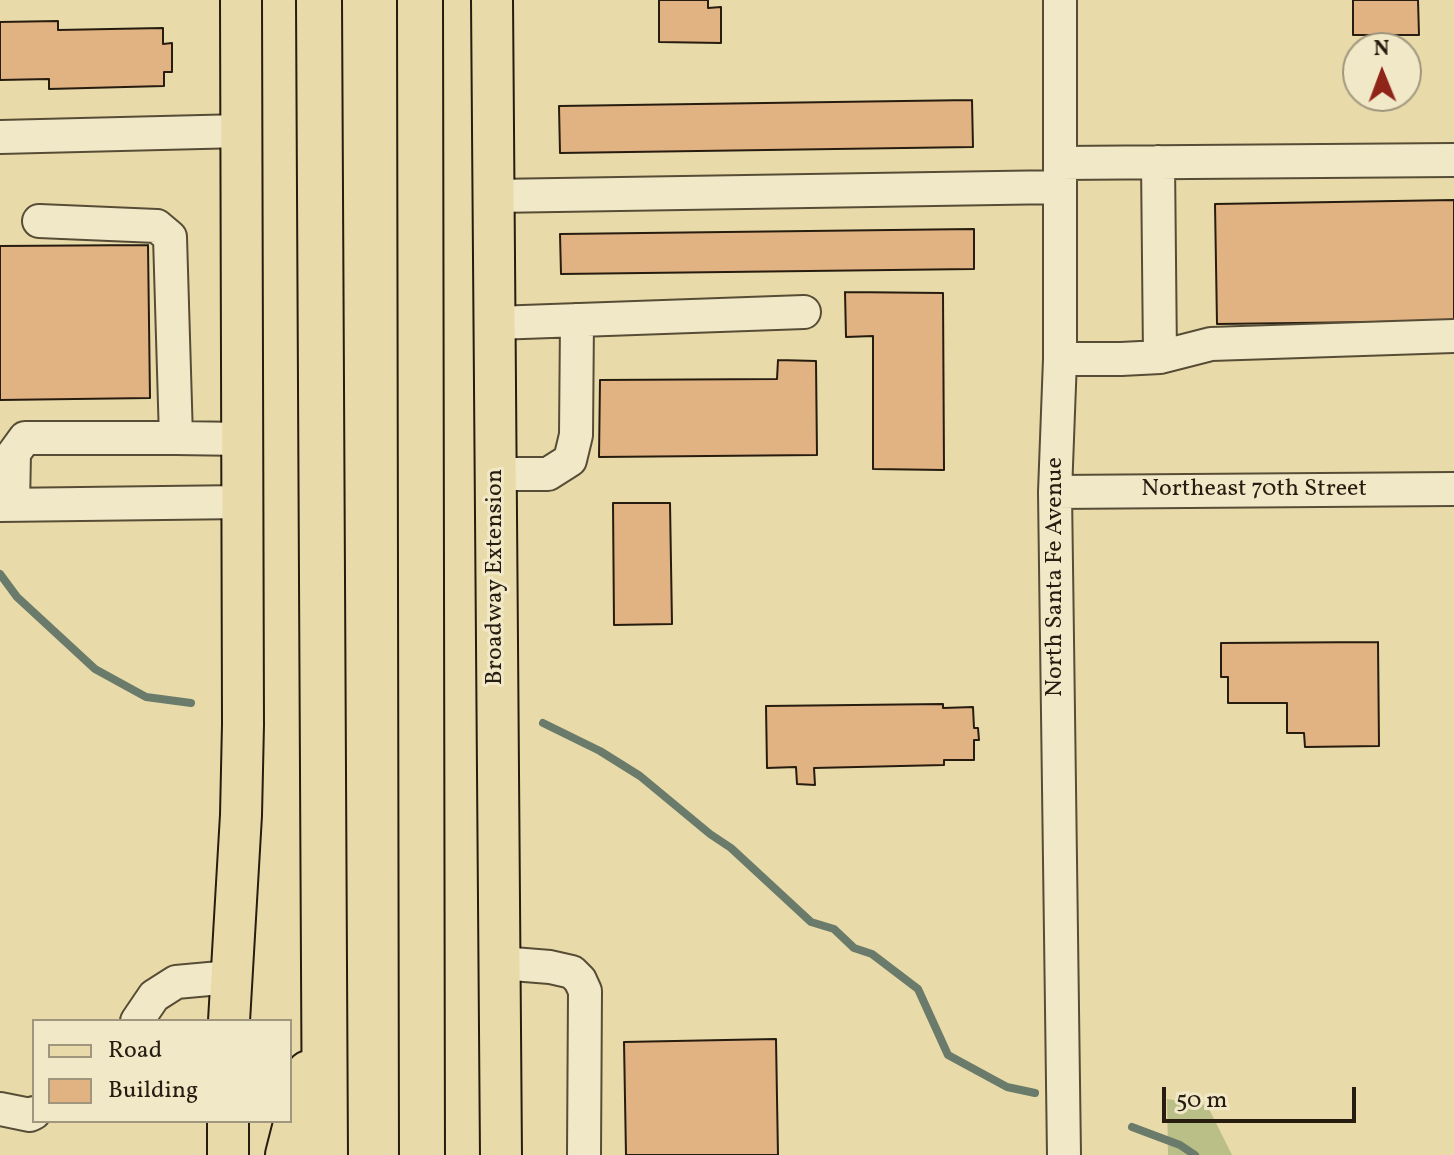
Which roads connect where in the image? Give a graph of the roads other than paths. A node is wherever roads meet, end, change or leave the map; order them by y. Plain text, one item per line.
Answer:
1 (241, 0) edge
2 (319, 0) edge
3 (420, 0) edge
4 (492, 0) edge
5 (1060, 0) edge
6 (242, 131) junction
7 (0, 137) edge
8 (1454, 160) edge
9 (1158, 162) junction
10 (1060, 175) junction
11 (494, 196) junction
12 (39, 221) dead end
13 (804, 312) dead end
14 (577, 320) junction
15 (495, 323) junction
16 (1454, 336) edge
17 (1160, 357) junction
18 (1060, 359) junction
19 (176, 438) junction
20 (243, 439) junction
21 (496, 474) junction
22 (1454, 489) edge
23 (1055, 492) junction
24 (244, 502) junction
25 (7, 505) edge
26 (500, 963) junction
27 (231, 977) junction
28 (324, 1016) junction
29 (138, 1019) edge
30 (229, 1019) edge
31 (0, 1109) edge
32 (32, 1114) edge
33 (228, 1123) edge
34 (228, 1155) edge
35 (288, 1155) edge
36 (325, 1155) edge
37 (422, 1155) edge
38 (501, 1155) edge
39 (584, 1155) edge
40 (1064, 1155) edge

1 - 6 main road
2 - 28 highway
3 - 37 highway
4 - 11 main road, Broadway Extension
5 - 10 street, North Santa Fe Avenue
6 - 7 street
6 - 20 main road
8 - 9 street
9 - 10 street
9 - 17 street
10 - 11 street
10 - 18 street, North Santa Fe Avenue
11 - 15 main road, Broadway Extension
12 - 19 street
13 - 14 street
14 - 15 street
14 - 21 street
15 - 21 main road, Broadway Extension
16 - 17 street
17 - 18 street
18 - 23 street, North Santa Fe Avenue
19 - 20 street
19 - 25 street
20 - 24 main road
21 - 26 main road, Broadway Extension
22 - 23 street, Northeast 70th Street
23 - 40 street, North Santa Fe Avenue
24 - 25 street
24 - 27 main road
26 - 38 main road, Broadway Extension
26 - 39 street
27 - 29 street
27 - 30 main road
28 - 35 highway
28 - 36 highway
31 - 32 street
33 - 34 main road

